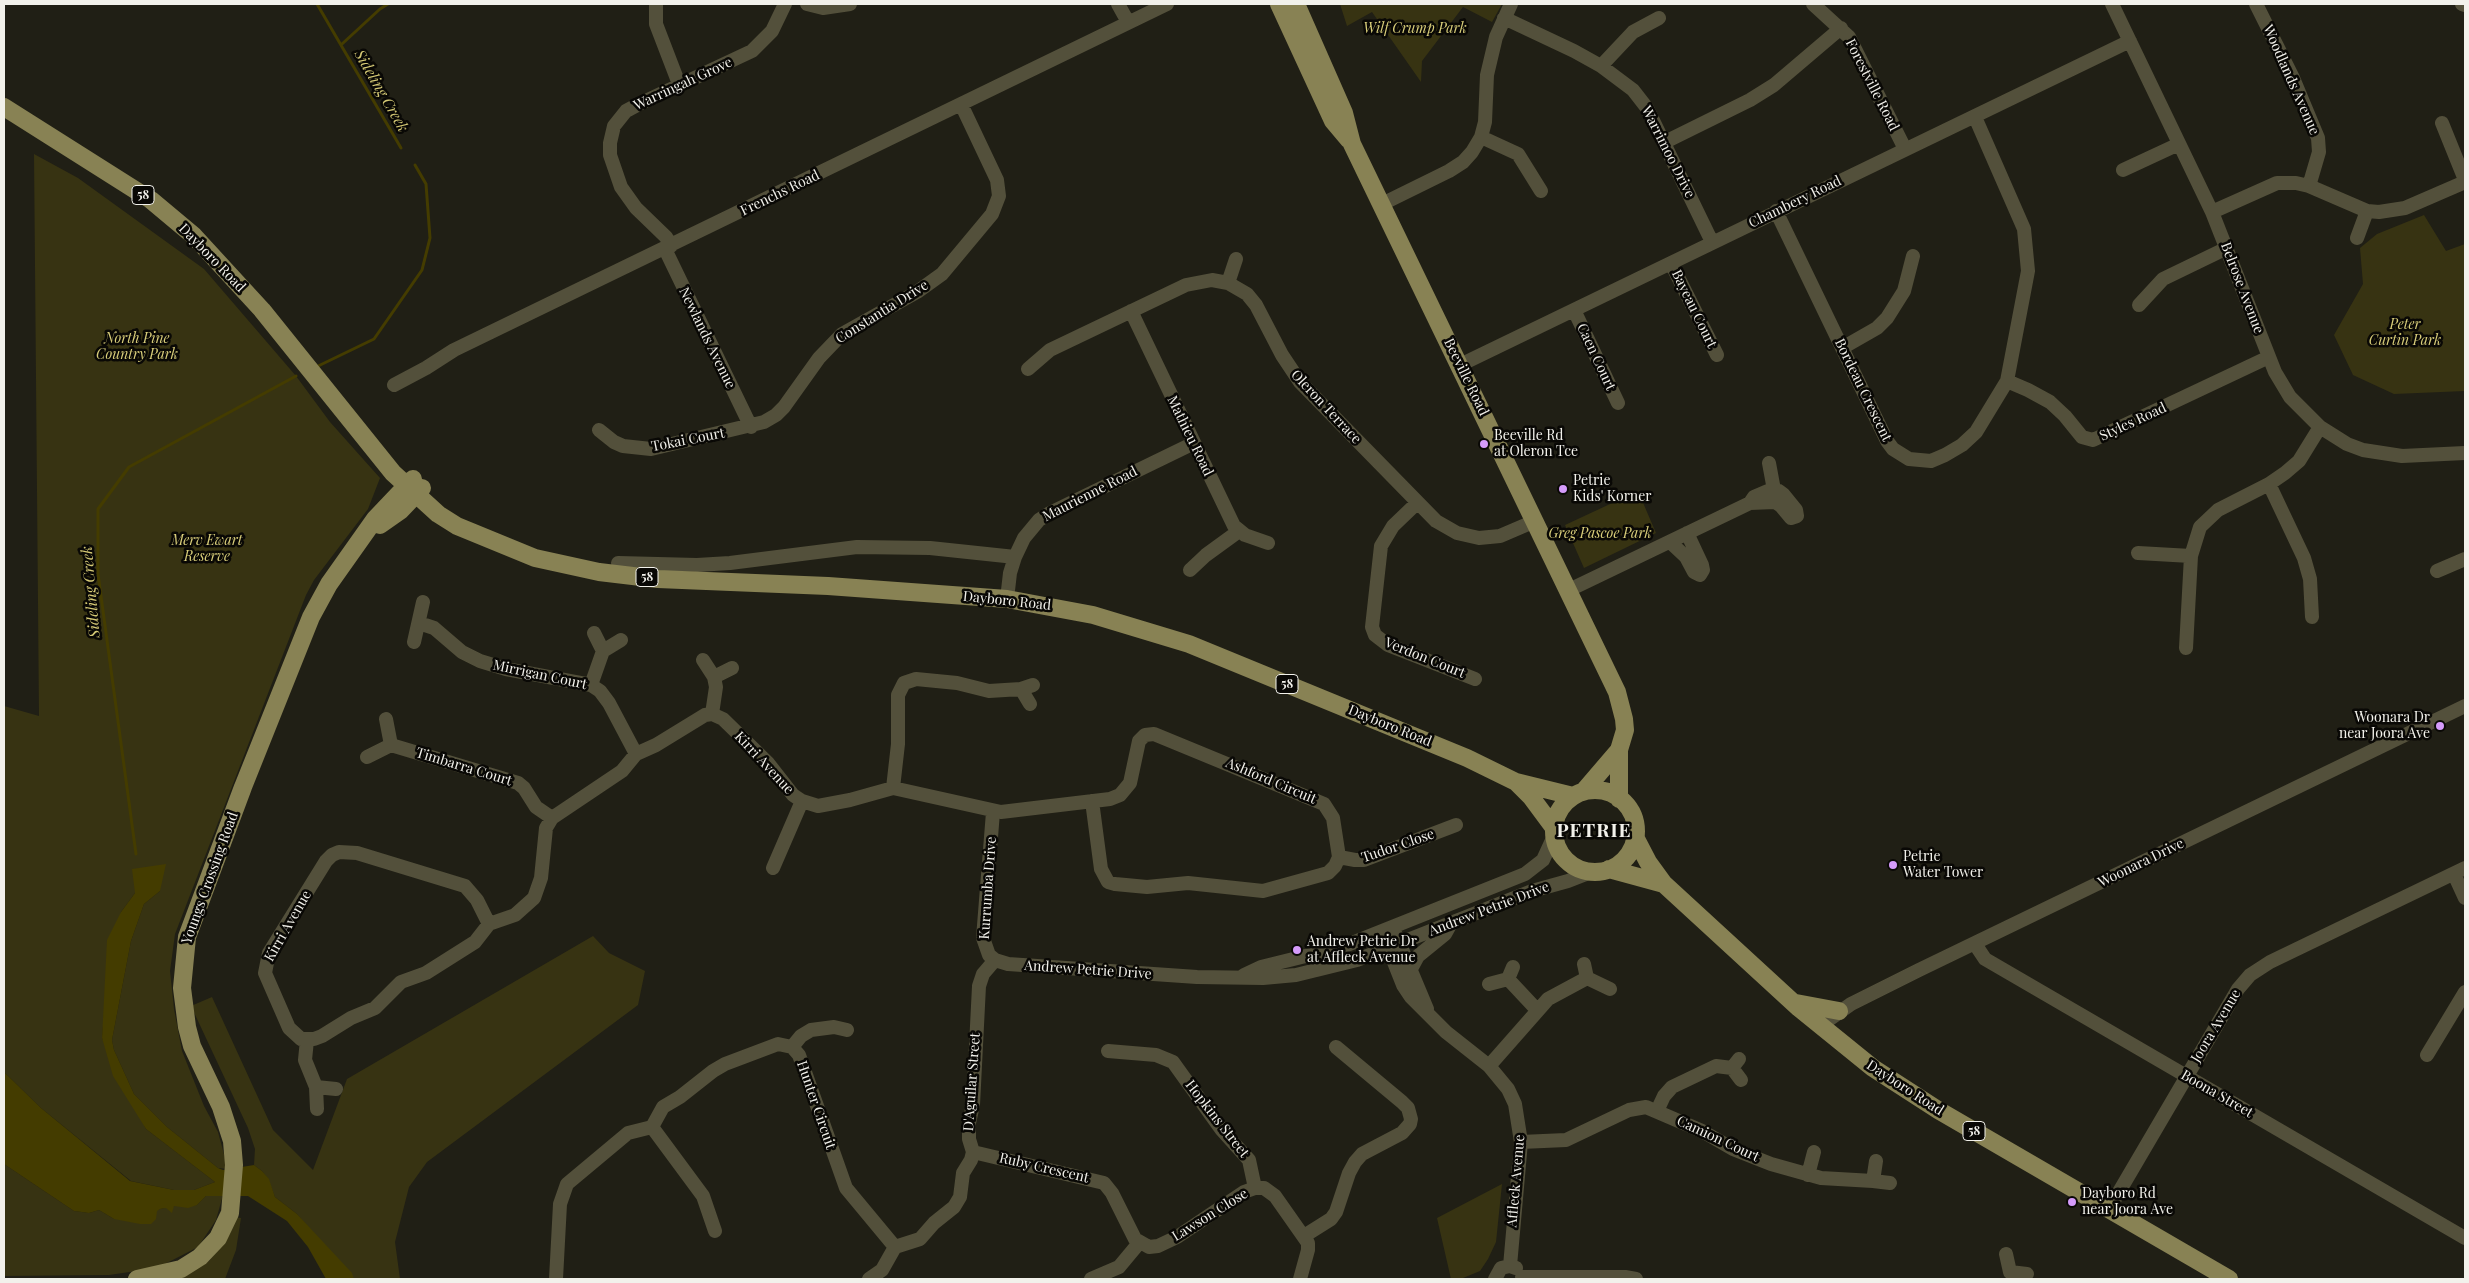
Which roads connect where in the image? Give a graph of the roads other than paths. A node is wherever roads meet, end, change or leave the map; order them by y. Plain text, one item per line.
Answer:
1 (656, 4) edge
2 (784, 4) edge
3 (807, 4) edge
4 (850, 4) edge
5 (1118, 4) edge
6 (1167, 4) edge
7 (1278, 4) edge
8 (1296, 4) edge
9 (1511, 4) edge
10 (1813, 4) edge
11 (2112, 4) edge
12 (2256, 4) edge
13 (1504, 18) junction
14 (1659, 18) dead end
15 (1128, 22) junction
16 (1840, 28) junction
17 (2130, 41) junction
18 (1601, 66) junction
19 (679, 84) junction
20 (960, 104) junction
21 (4, 107) edge
22 (1975, 117) junction
23 (2442, 123) dead end
24 (1481, 136) junction
25 (1665, 142) junction
26 (1352, 144) junction
27 (2180, 144) junction
28 (1905, 149) junction
29 (2123, 170) dead end
30 (2465, 181) edge
31 (2309, 186) junction
32 (1541, 190) dead end
33 (1382, 204) junction
34 (1776, 211) junction
35 (2367, 211) junction
36 (2212, 212) junction
37 (2357, 238) dead end
38 (1712, 242) junction
39 (668, 247) junction
40 (2227, 248) junction
41 (1913, 256) dead end
42 (1236, 259) dead end
43 (1672, 263) junction
44 (1228, 282) junction
45 (2139, 305) dead end
46 (1574, 310) junction
47 (1131, 311) junction
48 (1842, 348) junction
49 (1717, 355) dead end
50 (2269, 356) junction
51 (1460, 365) junction
52 (1028, 369) dead end
53 (2007, 381) junction
54 (394, 385) dead end
55 (1618, 403) dead end
56 (342, 408) junction
57 (751, 426) junction
58 (2320, 427) junction
59 (599, 430) dead end
60 (1194, 443) junction
61 (2465, 453) edge
62 (1770, 463) dead end
63 (393, 473) junction
64 (2269, 484) junction
65 (414, 487) junction
66 (1774, 496) junction
67 (1418, 503) junction
68 (393, 510) junction
69 (438, 514) junction
70 (1535, 521) junction
71 (1799, 522) dead end
72 (1239, 531) junction
73 (473, 532) junction
74 (1687, 534) junction
75 (1670, 542) junction
76 (1268, 543) dead end
77 (2138, 553) dead end
78 (2191, 556) junction
79 (1014, 557) junction
80 (2465, 559) edge
81 (618, 563) dead end
82 (1190, 570) dead end
83 (2437, 572) dead end
84 (1568, 590) junction
85 (1007, 599) junction
86 (424, 602) dead end
87 (2312, 617) dead end
88 (419, 623) junction
89 (594, 633) dead end
90 (621, 640) dead end
91 (414, 642) dead end
92 (2186, 648) dead end
93 (603, 651) junction
94 (703, 660) dead end
95 (732, 668) dead end
96 (714, 677) junction
97 (1475, 679) dead end
98 (590, 685) junction
99 (1030, 704) dead end
100 (2465, 706) edge
101 (712, 714) junction
102 (386, 719) dead end
103 (391, 746) junction
104 (1619, 750) junction
105 (636, 754) junction
106 (367, 757) dead end
107 (1516, 782) junction
108 (893, 788) junction
109 (1578, 794) junction
110 (1619, 799) junction
111 (1092, 801) junction
112 (802, 802) junction
113 (993, 812) junction
114 (552, 818) junction
115 (1456, 825) dead end
116 (1554, 832) junction
117 (1635, 837) junction
118 (1339, 857) junction
119 (773, 868) dead end
120 (1609, 869) junction
121 (2460, 871) edge
122 (1591, 872) junction
123 (1664, 884) junction
124 (2465, 898) edge
125 (489, 924) junction
126 (1450, 924) junction
127 (1387, 929) junction
128 (1975, 944) junction
129 (1394, 945) junction
130 (995, 960) junction
131 (1411, 969) junction
132 (1241, 976) junction
133 (1490, 984) dead end
134 (1610, 988) dead end
135 (2465, 992) edge
136 (1794, 1003) junction
137 (1843, 1009) junction
138 (1537, 1010) junction
139 (1428, 1012) junction
140 (1820, 1026) junction
141 (847, 1030) dead end
142 (307, 1040) junction
143 (1845, 1046) junction
144 (792, 1047) junction
145 (1336, 1047) dead end
146 (1108, 1051) dead end
147 (2427, 1055) dead end
148 (1489, 1066) junction
149 (2186, 1076) junction
150 (1742, 1080) dead end
151 (316, 1087) junction
152 (336, 1089) dead end
153 (317, 1109) dead end
154 (1657, 1111) junction
155 (652, 1127) junction
156 (1521, 1142) junction
157 (973, 1152) junction
158 (1814, 1152) dead end
159 (1876, 1162) dead end
160 (1808, 1175) junction
161 (1873, 1181) junction
162 (1890, 1183) dead end
163 (1255, 1188) junction
164 (2109, 1209) junction
165 (715, 1231) dead end
166 (1304, 1236) junction
167 (2465, 1238) edge
168 (1139, 1243) junction
169 (895, 1247) junction
170 (2006, 1254) dead end
171 (1510, 1266) junction
172 (2027, 1274) dead end
173 (2005, 1275) edge
174 (1522, 1278) edge
175 (138, 1279) edge
176 (556, 1279) edge
177 (869, 1279) edge
178 (1091, 1279) edge
179 (1300, 1279) edge
180 (1495, 1279) edge
181 (1606, 1279) edge
182 (1636, 1279) edge
183 (2229, 1279) edge

1 - 19 street
2 - 19 street, Warringah Grove
3 - 4 street
5 - 15 street
6 - 15 street, Frenchs Road
7 - 26 main road, Beeville Road
8 - 26 main road, Beeville Road
9 - 13 street
10 - 16 street, Forestville Road
11 - 17 street, Belrose Avenue
12 - 31 street, Woodlands Avenue
13 - 18 street, Warrimoo Drive
13 - 24 street
14 - 18 street
15 - 20 street, Frenchs Road
16 - 25 street
16 - 28 street, Forestville Road
17 - 22 street, Chambery Road
17 - 27 street, Belrose Avenue
18 - 25 street, Warrimoo Drive
19 - 39 street, Warringah Grove
20 - 39 street, Frenchs Road
20 - 57 street, Constantia Drive
21 - 56 main road, Dayboro Road / 58
22 - 28 street, Chambery Road
22 - 53 street, Bordeau Crescent
23 - 30 street
24 - 32 street
24 - 33 street
25 - 38 street, Warrimoo Drive
26 - 33 main road, Beeville Road
27 - 29 street
27 - 36 street, Belrose Avenue
28 - 34 street, Chambery Road
30 - 35 street
31 - 35 street
31 - 36 street
33 - 51 main road, Beeville Road
34 - 38 street, Chambery Road
34 - 48 street, Bordeau Crescent
35 - 37 street
36 - 40 street, Belrose Avenue
38 - 43 street, Chambery Road
39 - 54 street, Frenchs Road
39 - 57 street, Newlands Avenue
40 - 45 street
40 - 50 street, Belrose Avenue
41 - 48 street
42 - 44 street
43 - 46 street, Chambery Road
43 - 49 street, Bayeau Court
44 - 47 street
44 - 67 street, Oleron Terrace
46 - 51 street, Chambery Road
46 - 55 street, Caen Court
47 - 52 street
47 - 60 street, Mathieu Road
48 - 53 street, Bordeau Crescent
50 - 53 street, Styles Road
50 - 58 street, Belrose Avenue
51 - 70 main road, Beeville Road
56 - 63 main road, Dayboro Road / 58
56 - 65 main road, Dayboro Road / 58
57 - 59 street, Tokai Court
58 - 61 street, Belrose Avenue
58 - 64 street
60 - 72 street, Mathieu Road
60 - 79 street, Maurienne Road
62 - 66 street
63 - 65 main road, Dayboro Road / 58
63 - 68 main road
64 - 78 street
64 - 87 street
65 - 68 main road, Youngs Crossing Road
65 - 69 main road, Dayboro Road / 58
65 - 73 main road, Dayboro Road / 58
66 - 71 street
66 - 74 street
67 - 70 street, Oleron Terrace
67 - 97 street, Verdon Court
68 - 69 main road
68 - 175 main road, Youngs Crossing Road
69 - 73 main road, Dayboro Road / 58
70 - 84 main road, Beeville Road
72 - 76 street
72 - 82 street
73 - 85 main road, Dayboro Road / 58
74 - 75 street
74 - 75 street
75 - 84 street
77 - 78 street
78 - 92 street
79 - 81 street
79 - 85 street, Maurienne Road
80 - 83 street
84 - 104 main road, Beeville Road
85 - 107 main road, Dayboro Road / 58
86 - 88 street
88 - 91 street
88 - 98 street, Mirrigan Court
89 - 93 street
90 - 93 street
93 - 98 street
94 - 96 street
95 - 96 street
96 - 101 street
98 - 105 street, Mirrigan Court
99 - 108 street
100 - 128 street, Woonara Drive
101 - 105 street
101 - 112 street, Kirri Avenue
102 - 103 street
103 - 106 street
103 - 114 street, Timbarra Court
104 - 109 main road, Beeville Road
104 - 110 main road, Beeville Road
105 - 114 street
107 - 109 main road, Dayboro Road / 58
107 - 116 main road, Dayboro Road / 58
108 - 112 street, Kirri Avenue
108 - 113 street, Kirri Avenue
109 - 110 main road, 58
109 - 116 main road
110 - 117 main road, 58
111 - 113 street, Ashford Circuit
111 - 118 street
111 - 118 street, Ashford Circuit
112 - 119 street
113 - 130 street, Kurrumba Drive
114 - 125 street
115 - 118 street, Tudor Close
116 - 122 main road, 58
116 - 127 street, Andrew Petrie Drive
117 - 120 main road, 58
117 - 123 main road, Dayboro Road / 58
120 - 122 main road, 58
120 - 123 main road, Dayboro Road / 58
121 - 124 street
121 - 149 street, Joora Avenue
122 - 126 street, Andrew Petrie Drive
123 - 136 main road, Dayboro Road / 58
125 - 142 street
125 - 142 street, Kirri Avenue
126 - 129 street, Andrew Petrie Drive
126 - 131 street
127 - 129 street, Affleck Avenue
127 - 132 street, Andrew Petrie Drive
128 - 137 street, Woonara Drive
128 - 149 street, Boona Street
129 - 131 street, Affleck Avenue
129 - 132 street, Andrew Petrie Drive
129 - 139 street, Affleck Avenue
130 - 132 street, Andrew Petrie Drive
130 - 157 street, D'Aguilar Street
131 - 139 street, Affleck Avenue
133 - 138 street
134 - 138 street
135 - 147 street
136 - 137 main road
136 - 140 main road, Dayboro Road / 58
137 - 140 street, Woonara Drive
137 - 143 main road
138 - 148 street
139 - 148 street, Affleck Avenue
140 - 143 main road, Dayboro Road / 58
141 - 144 street
142 - 151 street
143 - 164 main road, Dayboro Road / 58
144 - 155 street, Hunter Circuit
144 - 169 street, Hunter Circuit
145 - 166 street
146 - 163 street, Hopkins Street
148 - 156 street, Affleck Avenue
149 - 164 street, Joora Avenue
149 - 167 street, Boona Street
150 - 154 street
151 - 152 street
151 - 153 street
154 - 156 street, Camion Court
154 - 160 street, Camion Court
155 - 165 street
155 - 176 street
156 - 171 street, Affleck Avenue
157 - 168 street, Ruby Crescent
157 - 169 street, D'Aguilar Street
158 - 160 street
159 - 161 street
160 - 161 street, Camion Court
161 - 162 street, Camion Court
163 - 166 street
163 - 168 street, Lawson Close
164 - 183 main road, Dayboro Road / 58
166 - 179 street
168 - 178 street
169 - 177 street
170 - 173 street
171 - 174 street
171 - 180 street
172 - 173 street
174 - 181 street
181 - 182 street

